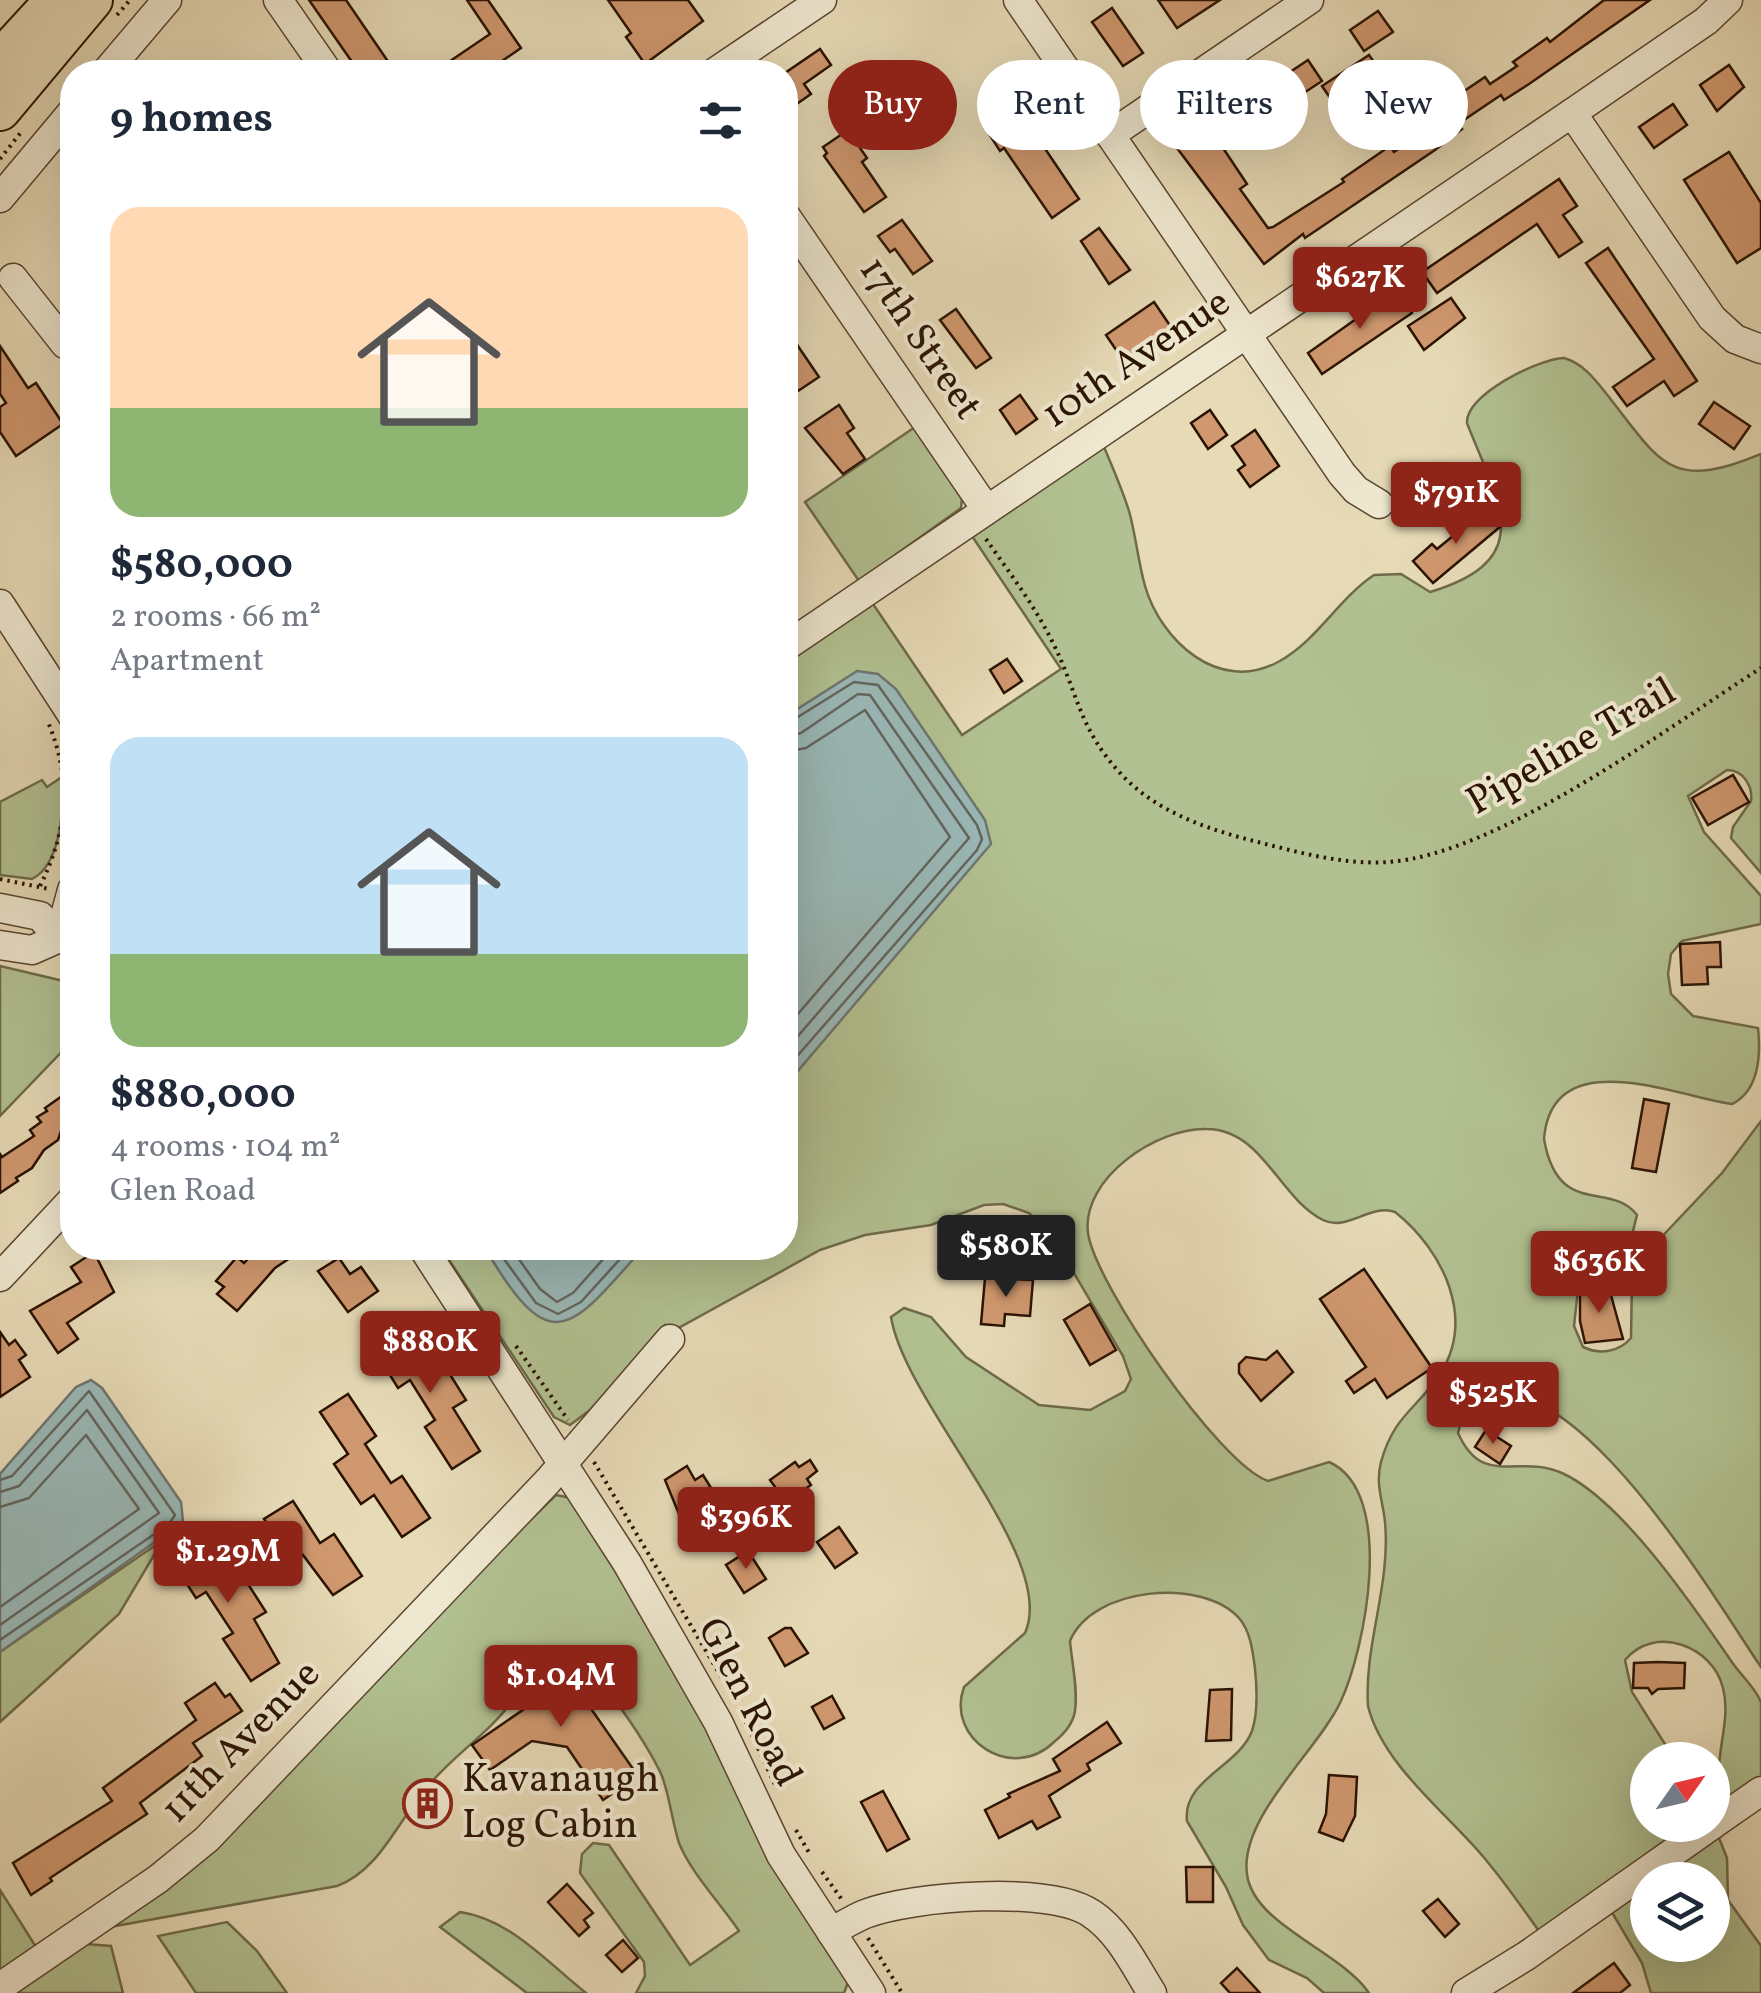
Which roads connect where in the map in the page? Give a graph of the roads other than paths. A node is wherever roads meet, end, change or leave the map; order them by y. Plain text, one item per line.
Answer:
1 (56, 0) edge
2 (92, 0) edge
3 (167, 0) edge
4 (278, 0) edge
5 (822, 0) edge
6 (1018, 0) edge
7 (1308, 0) edge
8 (1728, 0) edge
9 (116, 60) edge
10 (320, 60) edge
11 (733, 60) edge
12 (1059, 60) edge
13 (0, 61) edge
14 (0, 110) edge
15 (1572, 113) junction
16 (60, 126) edge
17 (1120, 128) edge
18 (1120, 150) edge
19 (0, 198) edge
20 (798, 234) edge
21 (13, 278) dead end
22 (1246, 336) junction
23 (60, 338) edge
24 (1761, 349) edge
25 (1380, 504) dead end
26 (979, 514) junction
27 (0, 604) edge
28 (798, 638) edge
29 (60, 696) edge
30 (0, 908) edge
31 (60, 934) edge
32 (60, 942) edge
33 (0, 945) edge
34 (60, 1213) edge
35 (431, 1260) edge
36 (0, 1277) edge
37 (670, 1339) dead end
38 (563, 1463) junction
39 (1761, 1791) edge
40 (1730, 1813) edge
41 (1688, 1842) edge
42 (830, 1932) junction
43 (0, 1987) edge
44 (871, 1993) edge
45 (1152, 1993) edge
46 (1466, 1993) edge

1 - 13 highway
2 - 14 highway
3 - 9 street
4 - 10 street
5 - 11 street
6 - 12 street
7 - 17 street
8 - 15 street, 10th Avenue
15 - 22 street, 10th Avenue
15 - 24 street
16 - 19 street
18 - 22 street
20 - 26 street, 17th Street
21 - 23 street
22 - 25 street
22 - 26 street, 10th Avenue
26 - 28 street, 10th Avenue
27 - 29 street
30 - 31 street
32 - 33 street
34 - 36 street
35 - 38 street, Glen Road
37 - 38 street, 11th Avenue
38 - 42 street, Glen Road
38 - 43 street, 11th Avenue
39 - 40 street
41 - 46 street
42 - 44 street, Glen Road
42 - 45 street

